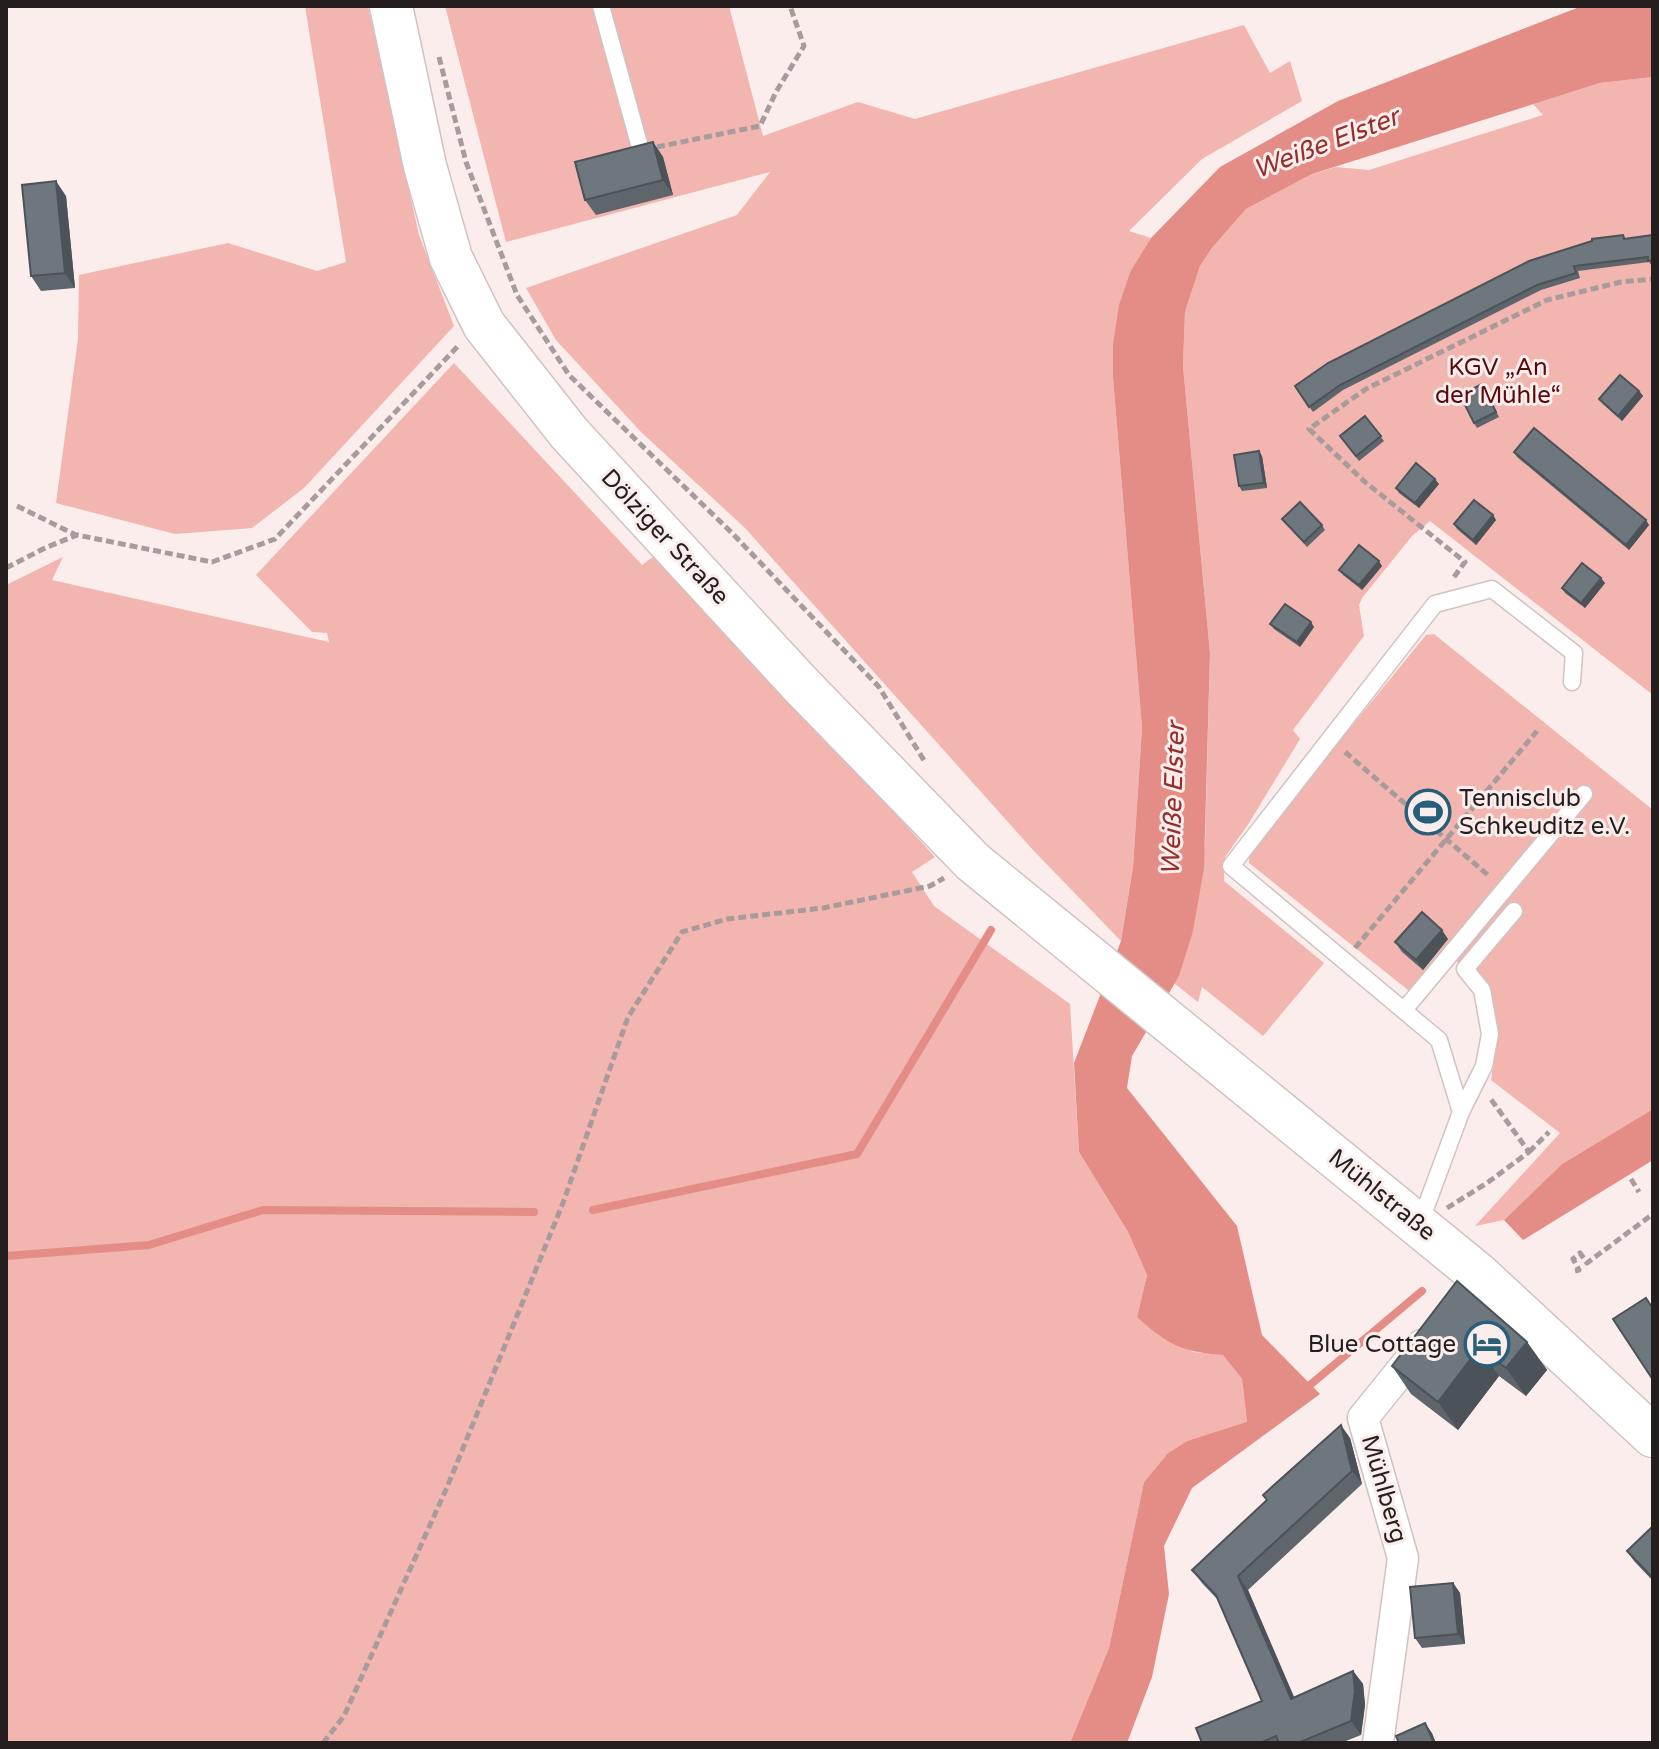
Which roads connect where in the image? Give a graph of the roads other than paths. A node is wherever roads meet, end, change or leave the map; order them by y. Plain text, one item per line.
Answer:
1 (391, 6) edge
2 (601, 6) edge
3 (641, 151) edge
4 (1572, 682) dead end
5 (1584, 794) dead end
6 (1514, 911) dead end
7 (1100, 967) joint
8 (1404, 1010) junction
9 (1461, 1112) junction
10 (1431, 1217) junction
11 (1440, 1322) edge
12 (1653, 1436) edge
13 (1378, 1743) edge

1 - 7 street, Dölziger Straße
2 - 3 lane
4 - 8 lane
5 - 8 lane
6 - 9 lane
7 - 10 street, Mühlstraße
8 - 9 lane
9 - 10 lane
10 - 12 street, Mühlstraße
11 - 13 street, Mühlberg

